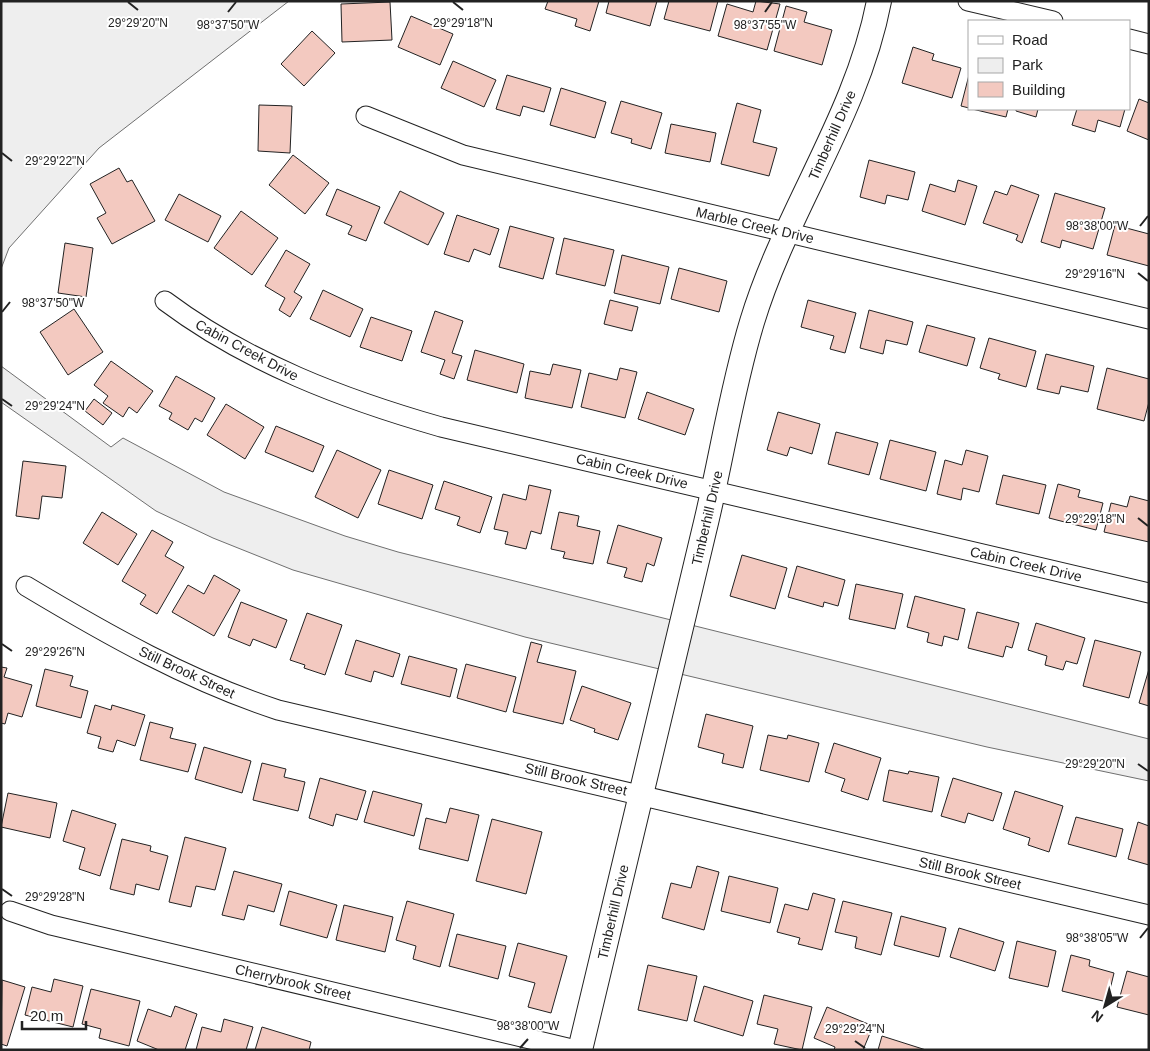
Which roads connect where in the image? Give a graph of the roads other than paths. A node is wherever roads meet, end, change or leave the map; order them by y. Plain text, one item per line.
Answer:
1 (879, 1) edge
2 (968, 1) edge
3 (1049, 20) edge
4 (1130, 39) edge
5 (1149, 44) edge
6 (366, 116) dead end
7 (788, 232) junction
8 (165, 301) dead end
9 (1149, 319) edge
10 (714, 490) junction
11 (26, 586) dead end
12 (1149, 593) edge
13 (641, 794) junction
14 (10, 911) dead end
15 (1149, 915) edge
16 (578, 1050) edge

1 - 7 street, Timberhill Drive
2 - 3 street
4 - 5 street
6 - 7 street, Marble Creek Drive
7 - 9 street, Marble Creek Drive
7 - 10 street, Timberhill Drive
8 - 10 street, Cabin Creek Drive
10 - 12 street, Cabin Creek Drive
10 - 13 street, Timberhill Drive
11 - 13 street, Still Brook Street
13 - 15 street, Still Brook Street
13 - 16 street, Timberhill Drive
14 - 16 street, Cherrybrook Street

